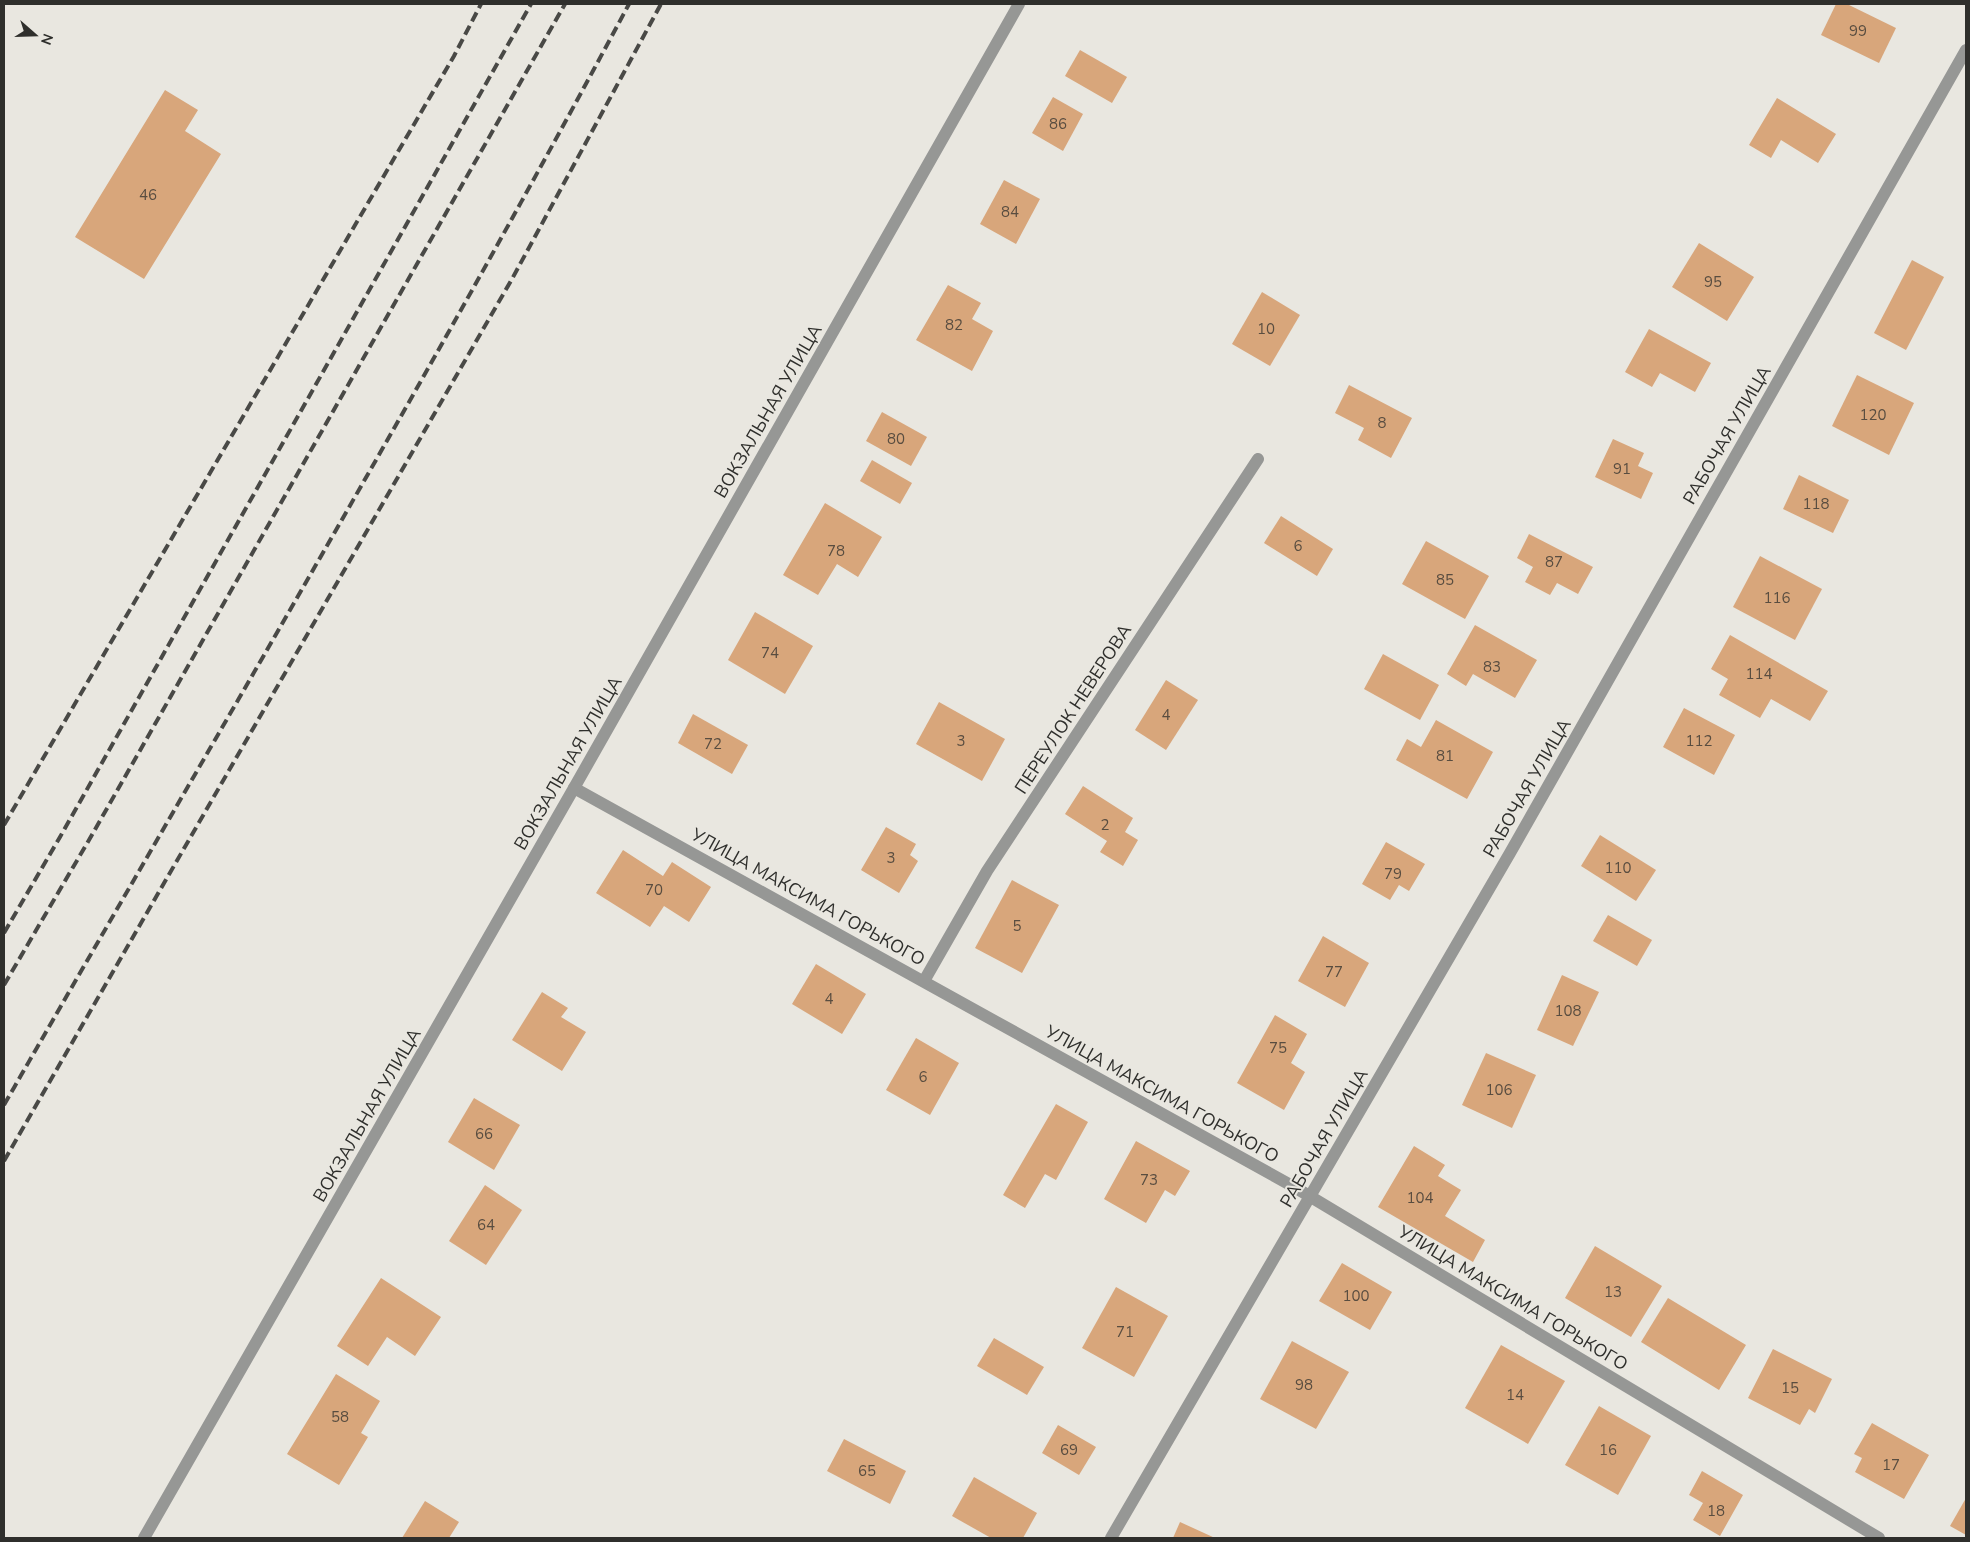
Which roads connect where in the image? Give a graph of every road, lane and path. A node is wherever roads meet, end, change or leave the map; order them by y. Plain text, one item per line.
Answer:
1 (1019, 4) edge
2 (1966, 50) edge
3 (1258, 459) dead end
4 (574, 788) junction
5 (924, 981) junction
6 (1310, 1196) junction
7 (144, 1538) edge
8 (1111, 1538) edge
9 (1879, 1538) edge

1 - 4 street, ВОКЗАЛЬНАЯ УЛИЦА
2 - 6 street, РАБОЧАЯ УЛИЦА
3 - 5 street, ПЕРЕУЛОК НЕВЕРОВА
4 - 5 street, УЛИЦА МАКСИМА ГОРЬКОГО
4 - 7 street, ВОКЗАЛЬНАЯ УЛИЦА
5 - 6 street, УЛИЦА МАКСИМА ГОРЬКОГО
6 - 8 street, РАБОЧАЯ УЛИЦА
6 - 9 street, УЛИЦА МАКСИМА ГОРЬКОГО

